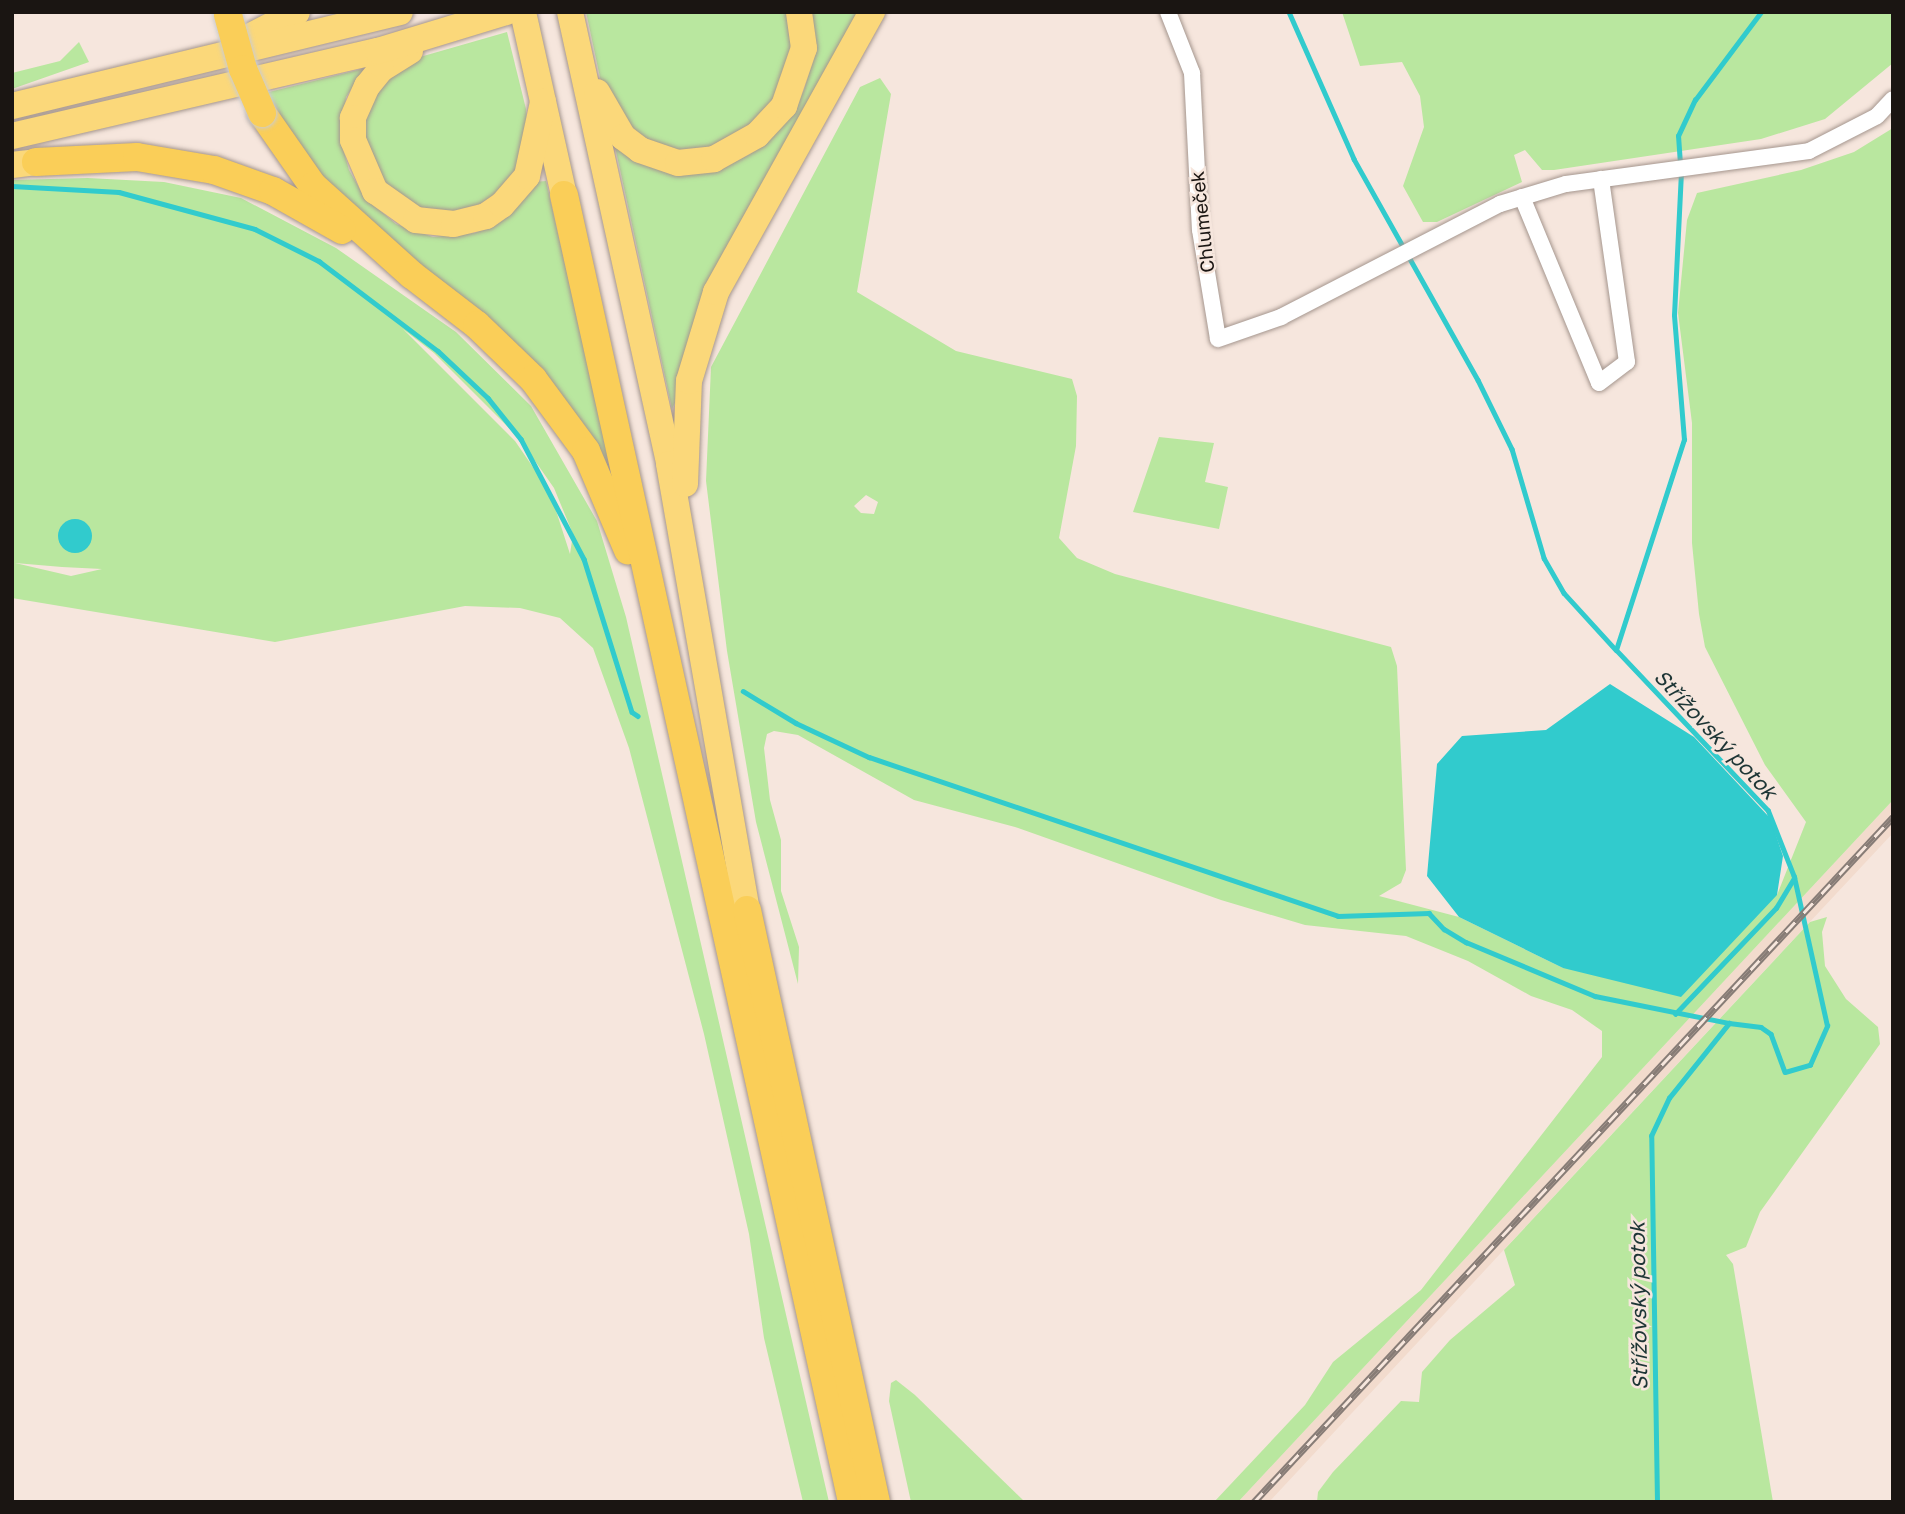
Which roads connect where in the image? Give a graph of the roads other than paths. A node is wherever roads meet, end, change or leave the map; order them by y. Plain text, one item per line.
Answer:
1 (297, 12) edge
2 (400, 12) edge
3 (506, 12) edge
4 (523, 12) edge
5 (799, 12) edge
6 (872, 12) edge
7 (1168, 12) edge
8 (228, 14) edge
9 (571, 19) edge
10 (440, 34) junction
11 (176, 68) junction
12 (1893, 99) edge
13 (543, 102) junction
14 (12, 106) edge
15 (12, 135) edge
16 (24, 163) edge
17 (1601, 179) junction
18 (564, 195) joint
19 (1522, 197) junction
20 (412, 275) junction
21 (657, 624) junction
22 (705, 660) junction
23 (747, 910) joint
24 (852, 1502) edge
25 (876, 1502) edge

1 - 11 highway
2 - 11 highway
3 - 10 highway
4 - 13 highway
5 - 9 highway
6 - 22 highway
7 - 19 street, Chlumeček
8 - 20 highway, bridge
9 - 22 highway
10 - 13 highway
10 - 15 highway
11 - 14 highway
12 - 17 street
13 - 18 highway
16 - 20 highway
17 - 19 street
17 - 19 street
18 - 21 highway
20 - 21 highway
21 - 24 highway
22 - 23 highway
23 - 25 highway

